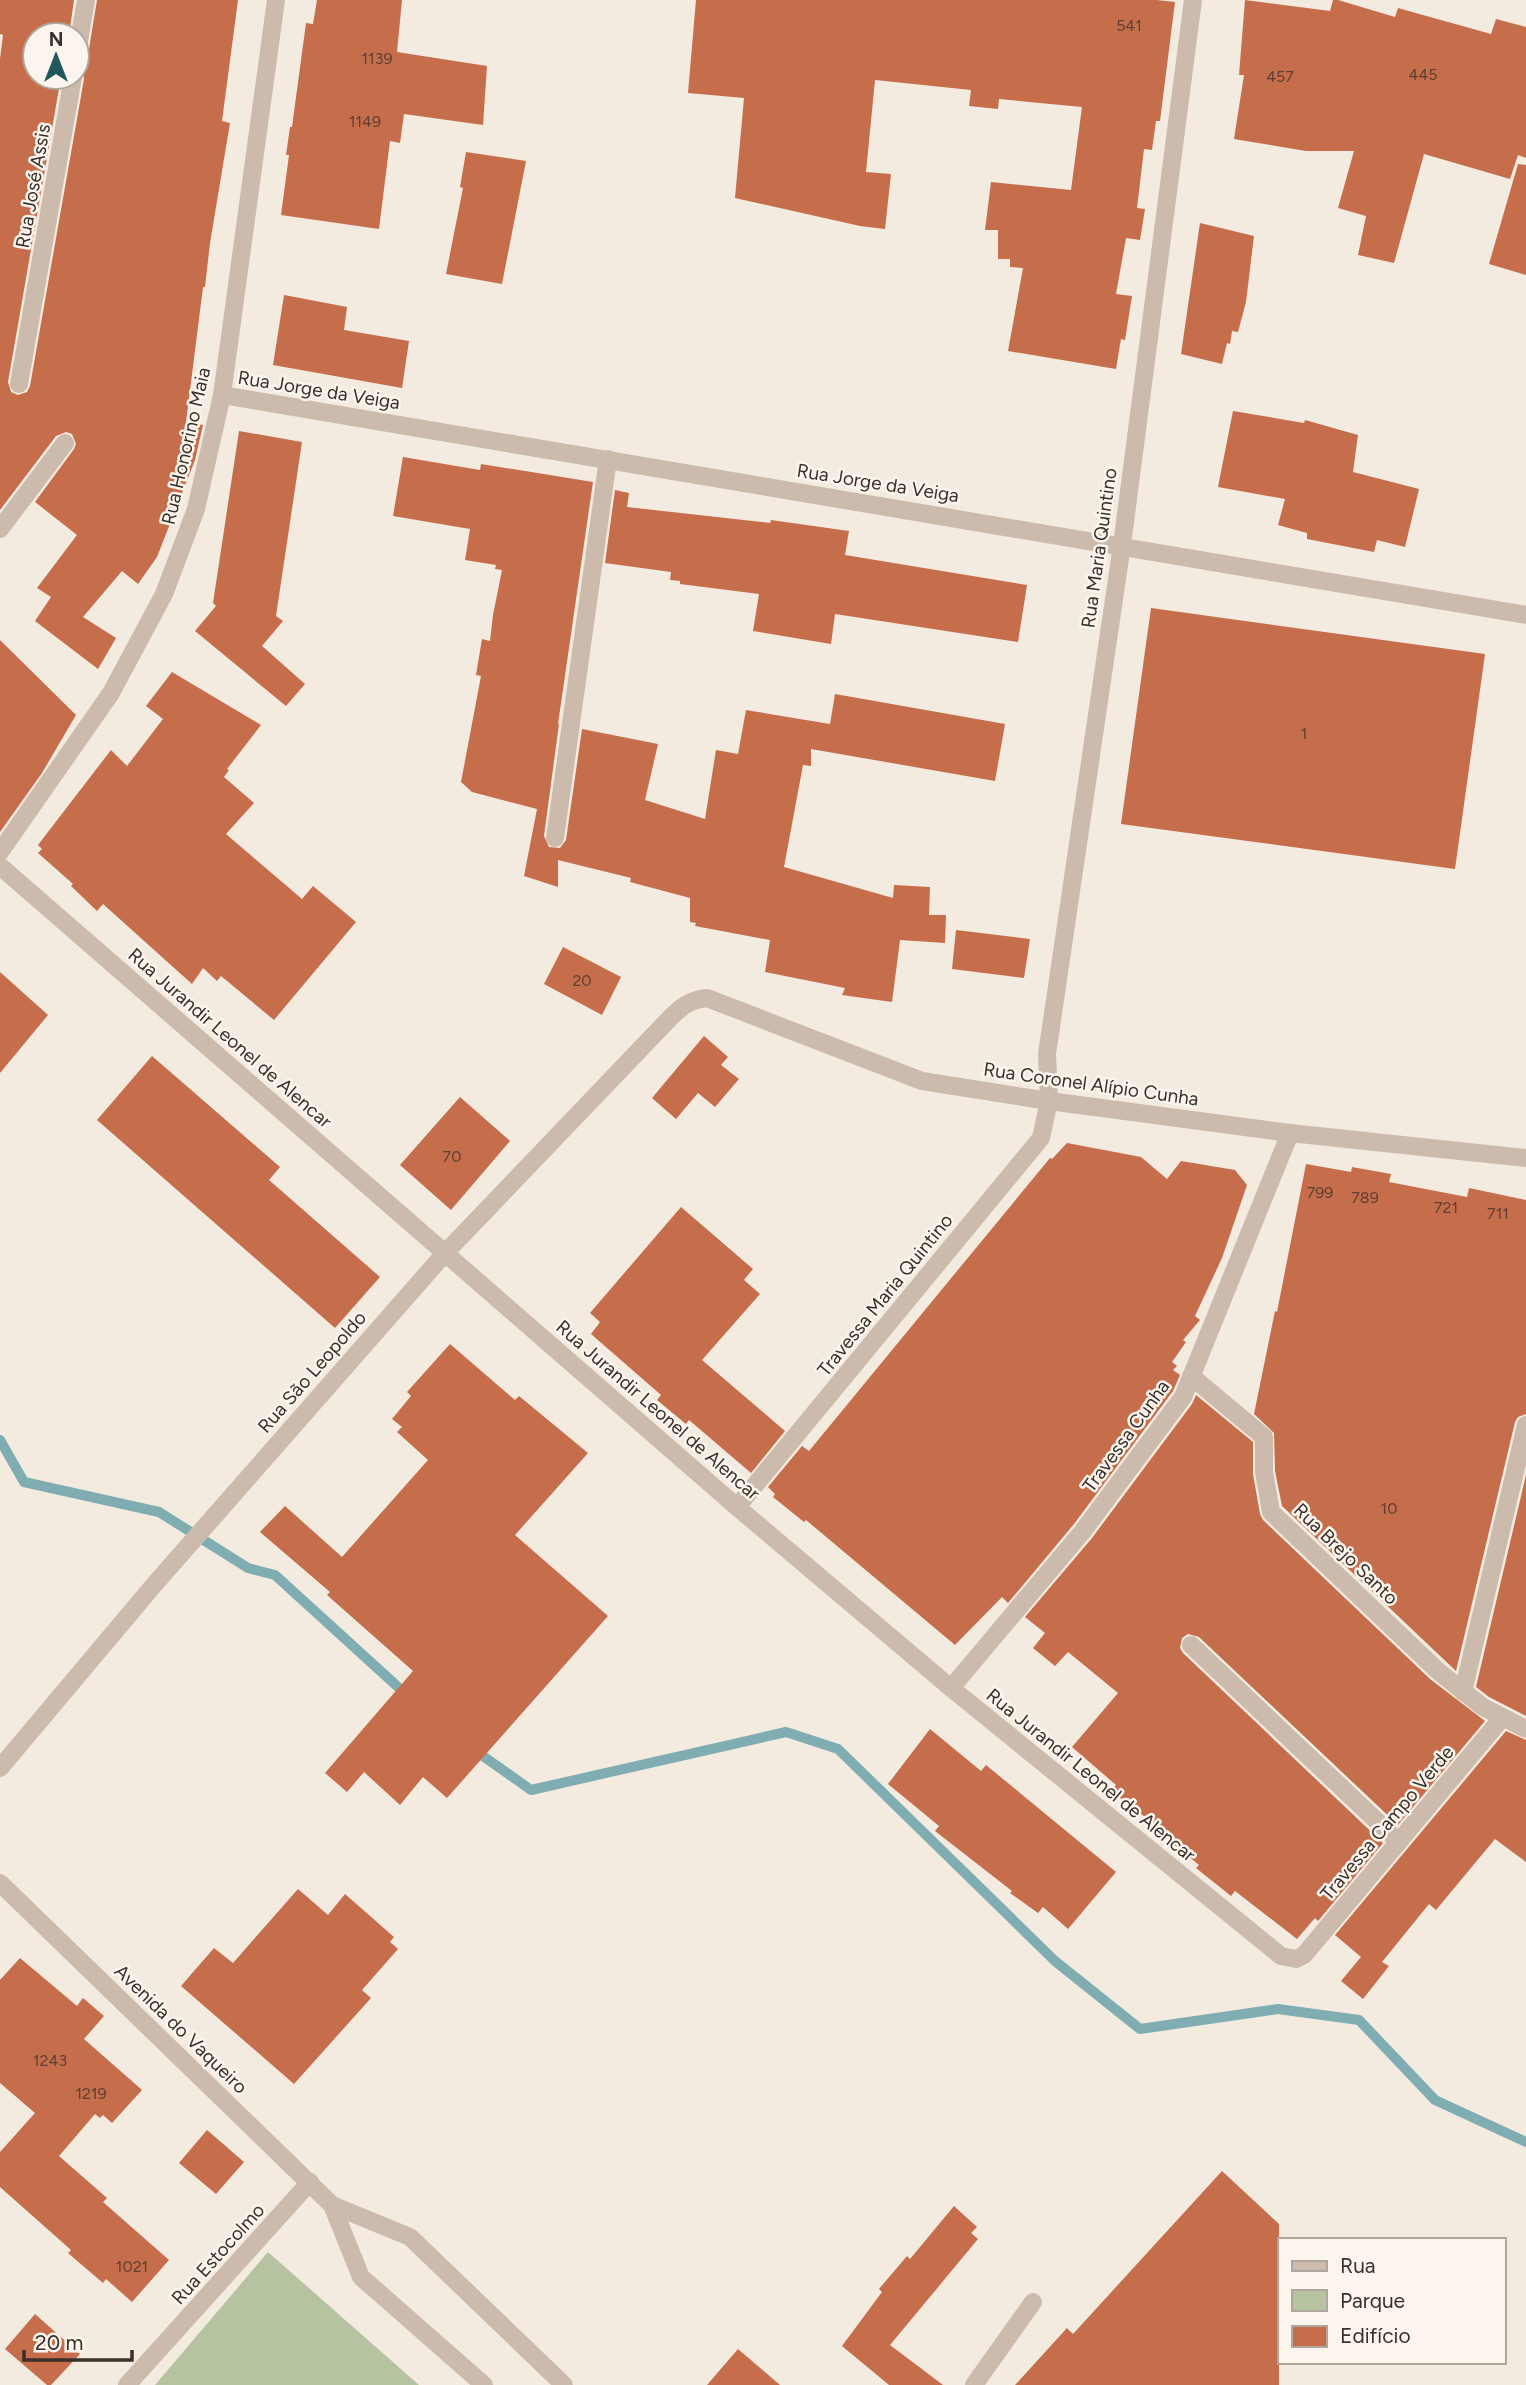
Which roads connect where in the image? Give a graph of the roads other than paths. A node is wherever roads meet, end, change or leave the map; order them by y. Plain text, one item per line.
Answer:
1 (86, 0) edge
2 (276, 0) edge
3 (1194, 0) edge
4 (82, 21) edge
5 (71, 91) edge
6 (19, 384) dead end
7 (222, 395) junction
8 (65, 443) dead end
9 (608, 459) junction
10 (0, 528) edge
11 (1122, 545) junction
12 (1526, 615) edge
13 (555, 838) dead end
14 (0, 852) edge
15 (0, 866) edge
16 (670, 1018) joint
17 (1049, 1101) junction
18 (1290, 1133) junction
19 (1526, 1158) edge
20 (446, 1252) junction
21 (1191, 1376) junction
22 (1526, 1424) edge
23 (737, 1507) junction
24 (1191, 1645) dead end
25 (951, 1688) junction
26 (1464, 1692) junction
27 (1502, 1718) junction
28 (1526, 1730) edge
29 (0, 1768) edge
30 (1399, 1842) junction
31 (0, 1883) edge
32 (1304, 1955) joint
33 (310, 2182) junction
34 (332, 2205) junction
35 (1033, 2302) dead end
36 (127, 2385) edge
37 (484, 2385) edge
38 (564, 2385) edge
39 (974, 2385) edge

1 - 4 street
2 - 7 street, Rua Honorino Maia
3 - 11 street, Rua Maria Quintino
5 - 6 street, Rua José Assis
7 - 9 street, Rua Jorge da Veiga
7 - 14 street, Rua Honorino Maia
8 - 10 street
9 - 11 street, Rua Jorge da Veiga
9 - 13 street
11 - 12 street, Rua Jorge da Veiga
11 - 17 street, Rua Maria Quintino
15 - 20 street, Rua Jurandir Leonel de Alencar
16 - 17 street, Rua Coronel Alípio Cunha
16 - 20 street, Rua São Leopoldo
17 - 18 street, Rua Coronel Alípio Cunha
17 - 23 street, Travessa Maria Quintino
18 - 19 street, Rua Coronel Alípio Cunha
18 - 21 street, Travessa Cunha
20 - 23 street, Rua Jurandir Leonel de Alencar
20 - 29 street, Rua São Leopoldo
21 - 25 street, Travessa Cunha
21 - 26 street, Rua Brejo Santo
22 - 26 street
23 - 25 street, Rua Jurandir Leonel de Alencar
24 - 30 street
25 - 32 street, Rua Jurandir Leonel de Alencar
26 - 27 street, Rua Brejo Santo
27 - 28 street, Rua Brejo Santo
27 - 30 street, Travessa Campo Verde
30 - 32 street, Travessa Campo Verde
31 - 33 street, Avenida do Vaqueiro
33 - 34 street, Avenida do Vaqueiro
33 - 36 street, Rua Estocolmo
34 - 37 street, Avenida do Vaqueiro
34 - 38 street, Avenida do Vaqueiro
35 - 39 street

